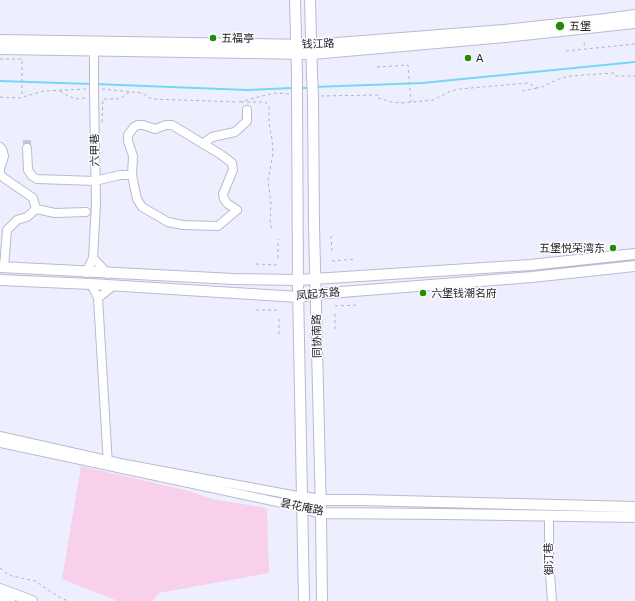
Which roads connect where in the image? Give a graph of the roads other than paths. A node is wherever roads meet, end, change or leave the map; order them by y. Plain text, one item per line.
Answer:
1 (295, 0) edge
2 (310, 0) edge
3 (635, 15) edge
4 (635, 24) edge
5 (0, 40) edge
6 (94, 46) junction
7 (296, 49) junction
8 (312, 49) junction
9 (0, 50) edge
10 (247, 110) dead end
11 (203, 144) junction
12 (0, 147) edge
13 (27, 148) tunnel mouth
14 (132, 176) junction
15 (95, 181) junction
16 (36, 209) junction
17 (86, 212) dead end
18 (3, 228) edge
19 (635, 254) edge
20 (93, 258) junction
21 (635, 266) edge
22 (2, 267) edge
23 (86, 272) junction
24 (108, 274) junction
25 (315, 279) junction
26 (0, 280) edge
27 (298, 280) junction
28 (91, 284) junction
29 (113, 286) junction
30 (316, 294) junction
31 (299, 297) junction
32 (98, 298) junction
33 (0, 436) edge
34 (0, 443) edge
35 (108, 463) junction
36 (303, 497) junction
37 (320, 500) junction
38 (635, 507) edge
39 (303, 508) junction
40 (321, 513) junction
41 (549, 516) junction
42 (635, 517) edge
43 (0, 588) edge
44 (0, 598) edge
45 (9, 601) edge
46 (32, 601) edge
47 (304, 601) edge
48 (322, 601) edge
49 (552, 601) edge

1 - 7 main road, 同协南路
2 - 8 main road, 同协南路
3 - 8 main road, 钱江路
4 - 8 main road, 钱江路
5 - 6 main road, 钱江路
6 - 7 main road, 钱江路
6 - 9 main road, 钱江路
6 - 15 street, 六甲巷, bridge
7 - 8 main road, 钱江路
7 - 27 main road, 同协南路, bridge
8 - 25 main road, 同协南路, bridge
10 - 11 street
11 - 14 street
11 - 14 street
12 - 16 street
13 - 15 street
14 - 15 street
15 - 20 street, 六甲巷
16 - 17 street
16 - 18 street
18 - 22 street
19 - 25 main road, 凤起东路
20 - 23 street, 六甲巷
20 - 24 street
21 - 30 main road, 凤起东路
22 - 23 main road, 凤起东路
23 - 24 main road, 凤起东路
24 - 27 main road, 凤起东路
25 - 27 main road, 凤起东路
25 - 30 main road, 同协南路
26 - 28 main road, 凤起东路
27 - 31 main road, 同协南路
28 - 29 main road, 凤起东路
28 - 32 street
29 - 31 main road, 凤起东路
29 - 32 street
30 - 31 main road, 凤起东路
30 - 37 main road, 同协南路
31 - 36 main road, 同协南路
32 - 35 street
33 - 35 street, 昙花庵路
34 - 35 street, 昙花庵路
35 - 36 street, 昙花庵路
35 - 39 street, 昙花庵路
36 - 37 main road, 昙花庵路
36 - 39 main road, 同协南路
37 - 38 main road, 昙花庵路
37 - 40 main road, 同协南路
39 - 40 main road, 昙花庵路
39 - 47 main road, 同协南路
40 - 41 main road, 昙花庵路
40 - 48 main road, 同协南路
41 - 42 main road, 昙花庵路
41 - 49 street, 御汀巷
43 - 46 main road
44 - 45 highway

